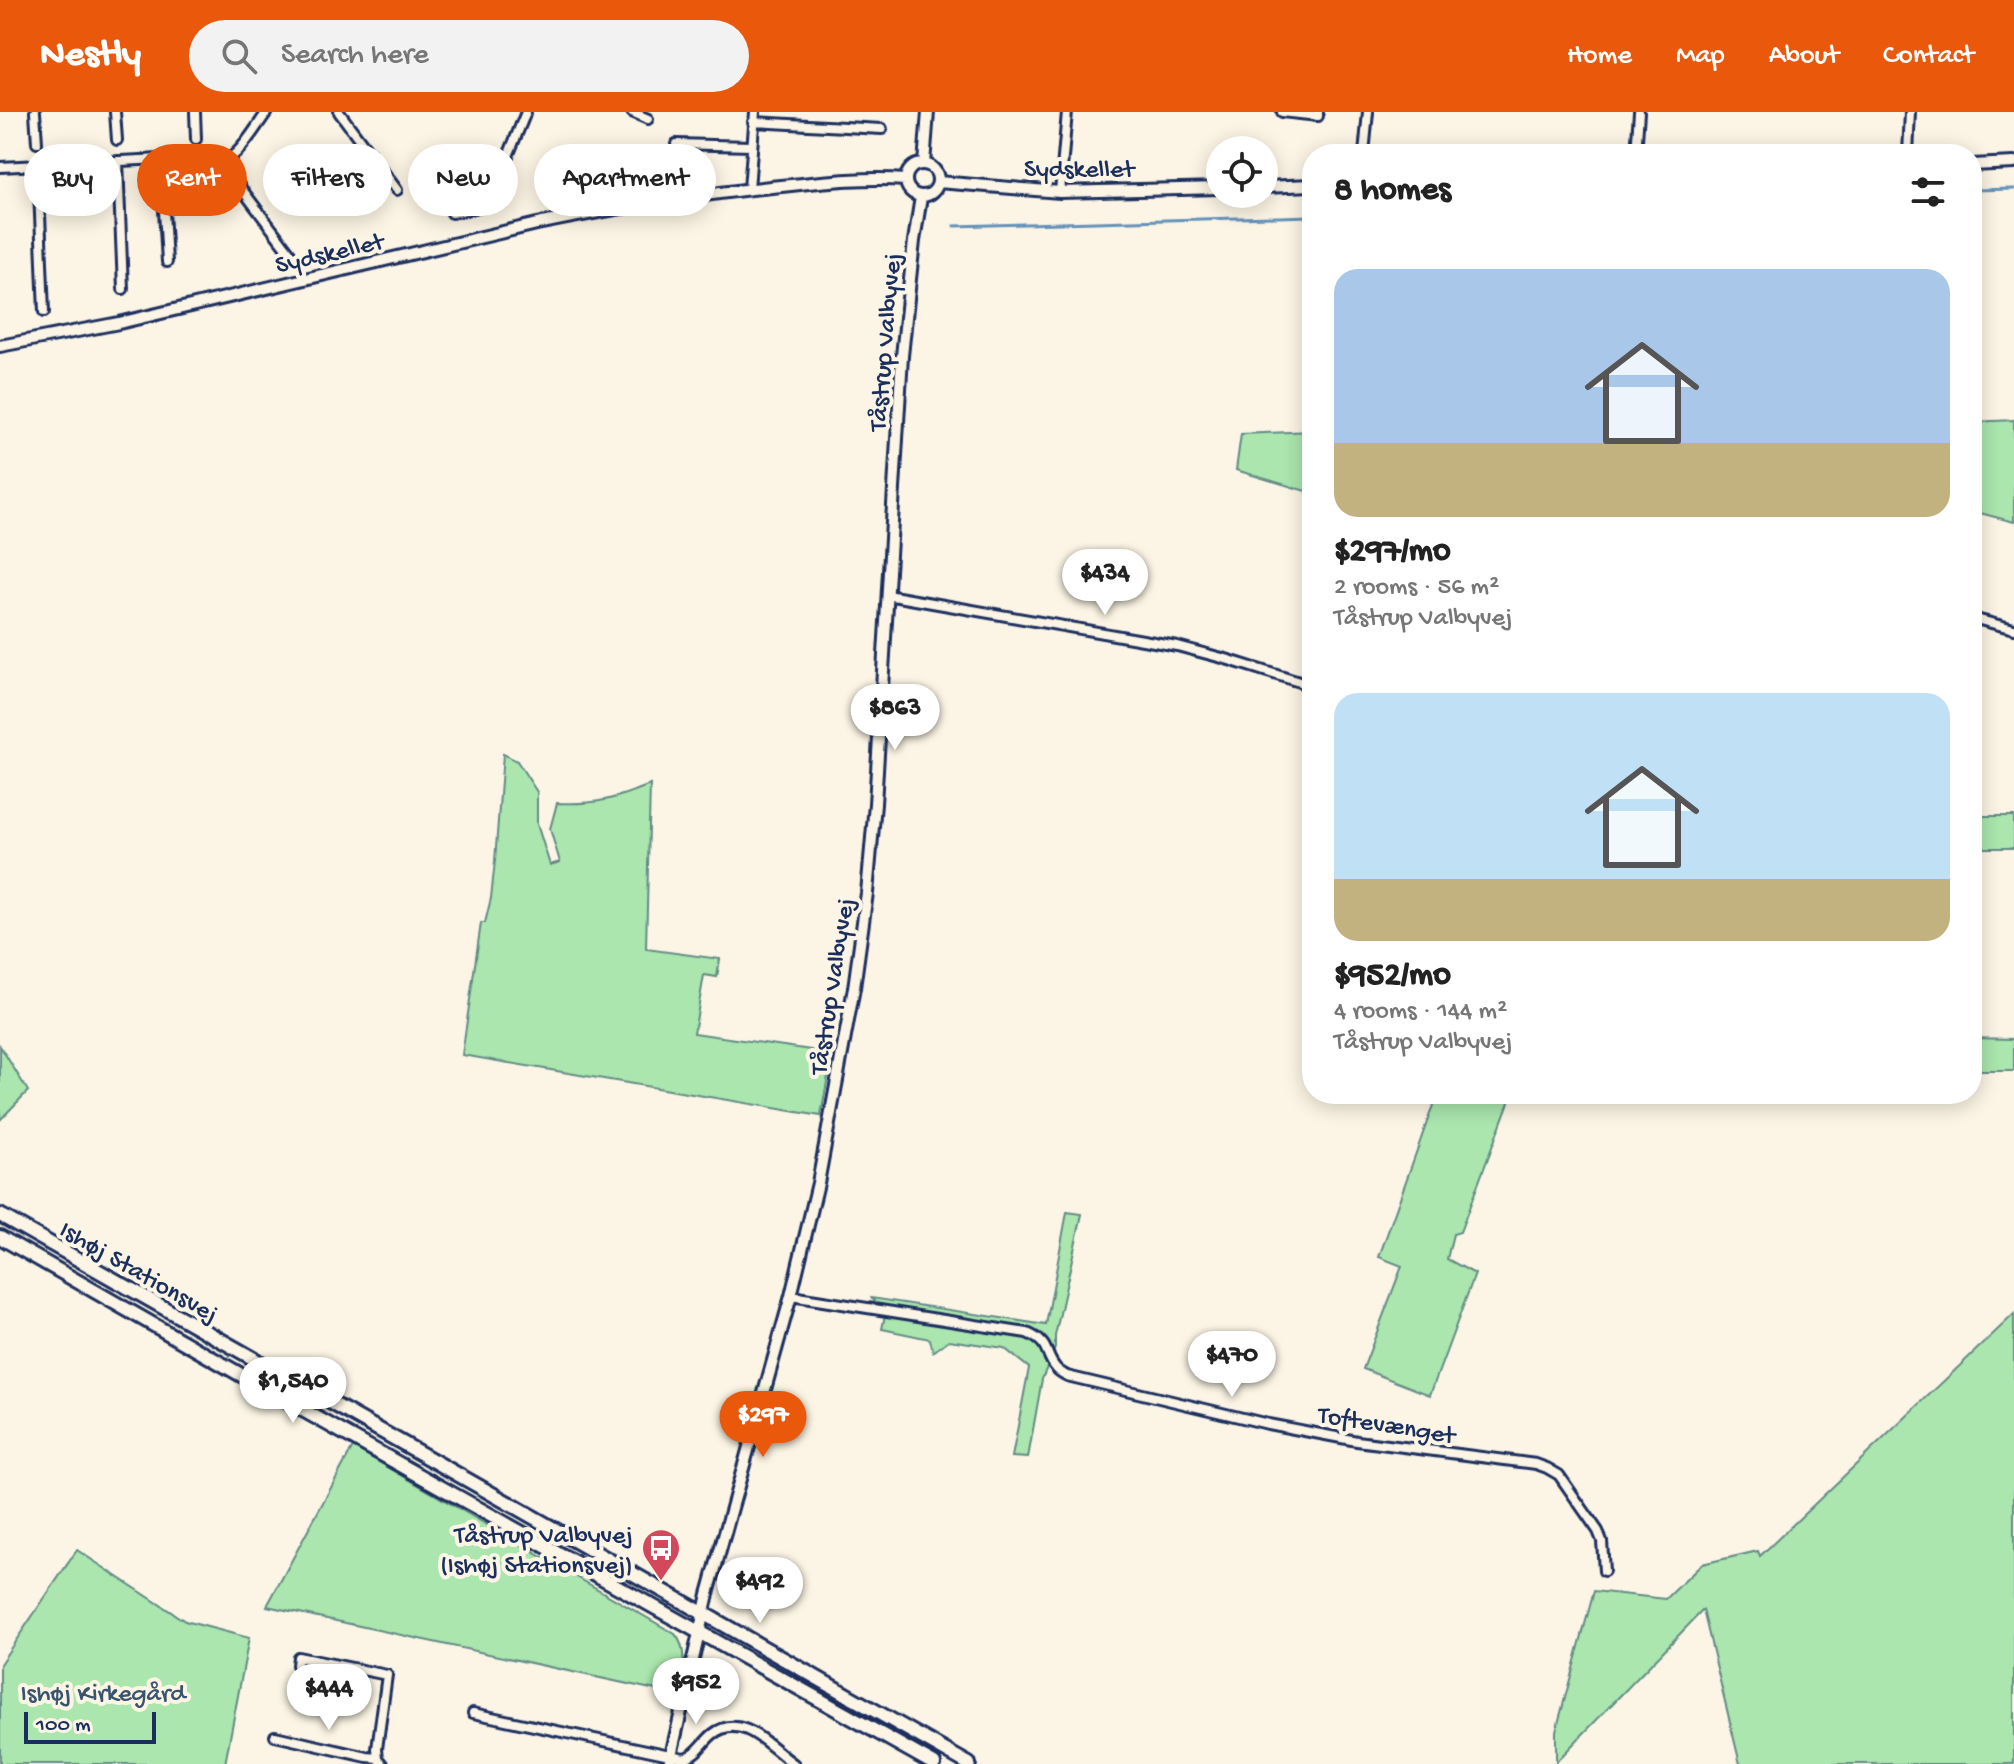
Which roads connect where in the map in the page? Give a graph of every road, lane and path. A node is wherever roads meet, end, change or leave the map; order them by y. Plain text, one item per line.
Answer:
1 (35, 112) edge
2 (115, 112) edge
3 (195, 112) edge
4 (267, 112) edge
5 (339, 112) edge
6 (526, 112) edge
7 (632, 112) edge
8 (928, 112) edge
9 (1067, 112) edge
10 (1282, 112) edge
11 (1318, 112) edge
12 (1368, 112) edge
13 (1639, 112) edge
14 (1910, 112) edge
15 (754, 117) edge
16 (648, 119) dead end
17 (882, 129) dead end
18 (196, 139) dead end
19 (117, 140) dead end
20 (37, 143) dead end
21 (243, 144) edge
22 (513, 144) edge
23 (1365, 144) edge
24 (1637, 144) edge
25 (1908, 144) edge
26 (716, 145) edge
27 (751, 146) junction
28 (2014, 163) edge
29 (924, 164) junction
30 (1982, 165) edge
31 (24, 166) edge
32 (0, 167) edge
33 (906, 180) junction
34 (938, 182) junction
35 (1302, 185) edge
36 (1278, 186) edge
37 (1206, 188) edge
38 (749, 189) junction
39 (397, 190) dead end
40 (1060, 192) junction
41 (247, 196) edge
42 (921, 197) junction
43 (40, 216) edge
44 (120, 216) edge
45 (164, 216) edge
46 (293, 257) dead end
47 (167, 262) dead end
48 (123, 289) dead end
49 (44, 312) dead end
50 (0, 346) edge
51 (887, 595) junction
52 (1982, 621) edge
53 (2014, 629) edge
54 (1302, 683) edge
55 (0, 1215) edge
56 (0, 1237) edge
57 (791, 1296) junction
58 (1604, 1571) dead end
59 (704, 1614) junction
60 (700, 1632) junction
61 (297, 1665) dead end
62 (473, 1713) dead end
63 (275, 1736) dead end
64 (670, 1760) edge
65 (380, 1761) edge
66 (782, 1761) edge
67 (794, 1764) edge
68 (934, 1764) edge
69 (969, 1764) edge

1 - 20 street
2 - 19 street
3 - 18 street
4 - 21 street
5 - 39 street
6 - 22 street
7 - 16 street
8 - 29 street
9 - 40 street
10 - 11 street
12 - 23 street
13 - 24 street
14 - 25 street
15 - 17 street
15 - 27 street
26 - 27 street
27 - 38 street
28 - 30 street
29 - 33 street
29 - 34 street
31 - 32 street
33 - 38 street, Sydskellet
33 - 42 street
34 - 40 street, Sydskellet
34 - 42 street
35 - 36 street
37 - 40 street, Sydskellet
38 - 50 street, Sydskellet
41 - 46 street
42 - 51 street, Tåstrup Valbyvej
43 - 49 street
44 - 48 street
45 - 47 street
51 - 54 street
51 - 57 street, Tåstrup Valbyvej
52 - 53 street
55 - 59 main road, Ishøj Stationsvej
56 - 60 main road, Ishøj Stationsvej
57 - 58 street, Toftevænget
57 - 59 street, Tåstrup Valbyvej
59 - 60 street, Tåstrup Valbyvej
59 - 69 main road, Ishøj Stationsvej
60 - 64 street, Tåstrup Valbyvej
60 - 68 main road, Ishøj Stationsvej
61 - 65 street
62 - 64 street
63 - 65 street
64 - 66 street
66 - 67 street

